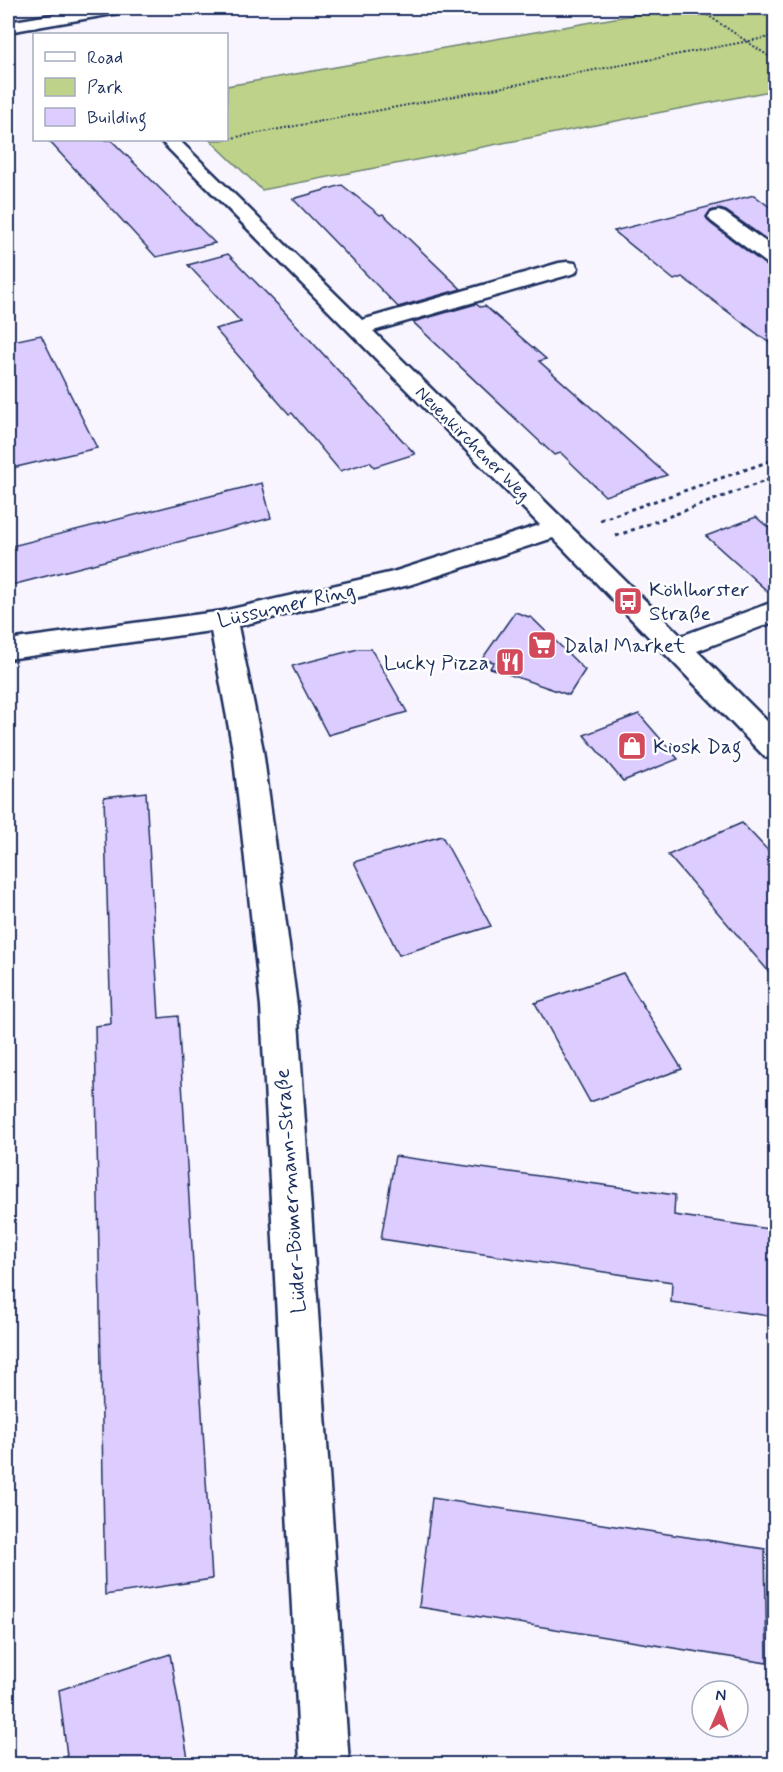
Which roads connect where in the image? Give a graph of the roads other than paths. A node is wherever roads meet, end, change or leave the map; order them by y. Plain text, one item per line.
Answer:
1 (25, 8) edge
2 (119, 8) edge
3 (42, 20) junction
4 (8, 27) edge
5 (62, 33) edge
6 (170, 141) edge
7 (718, 217) dead end
8 (776, 259) edge
9 (567, 267) dead end
10 (357, 328) junction
11 (558, 528) junction
12 (776, 610) edge
13 (223, 620) junction
14 (8, 649) edge
15 (675, 649) junction
16 (776, 749) edge
17 (325, 1764) edge

1 - 3 street
2 - 3 street
3 - 4 street
3 - 5 street
6 - 10 street, Neuenkirchener Weg
7 - 8 street
9 - 10 street
10 - 11 street, Neuenkirchener Weg
11 - 13 street, Lüssumer Ring
11 - 15 street, Neuenkirchener Weg
12 - 15 street
13 - 14 street, Lüssumer Ring
13 - 17 street, Lüder-Bömermann-Straße
15 - 16 street, Neuenkirchener Weg

